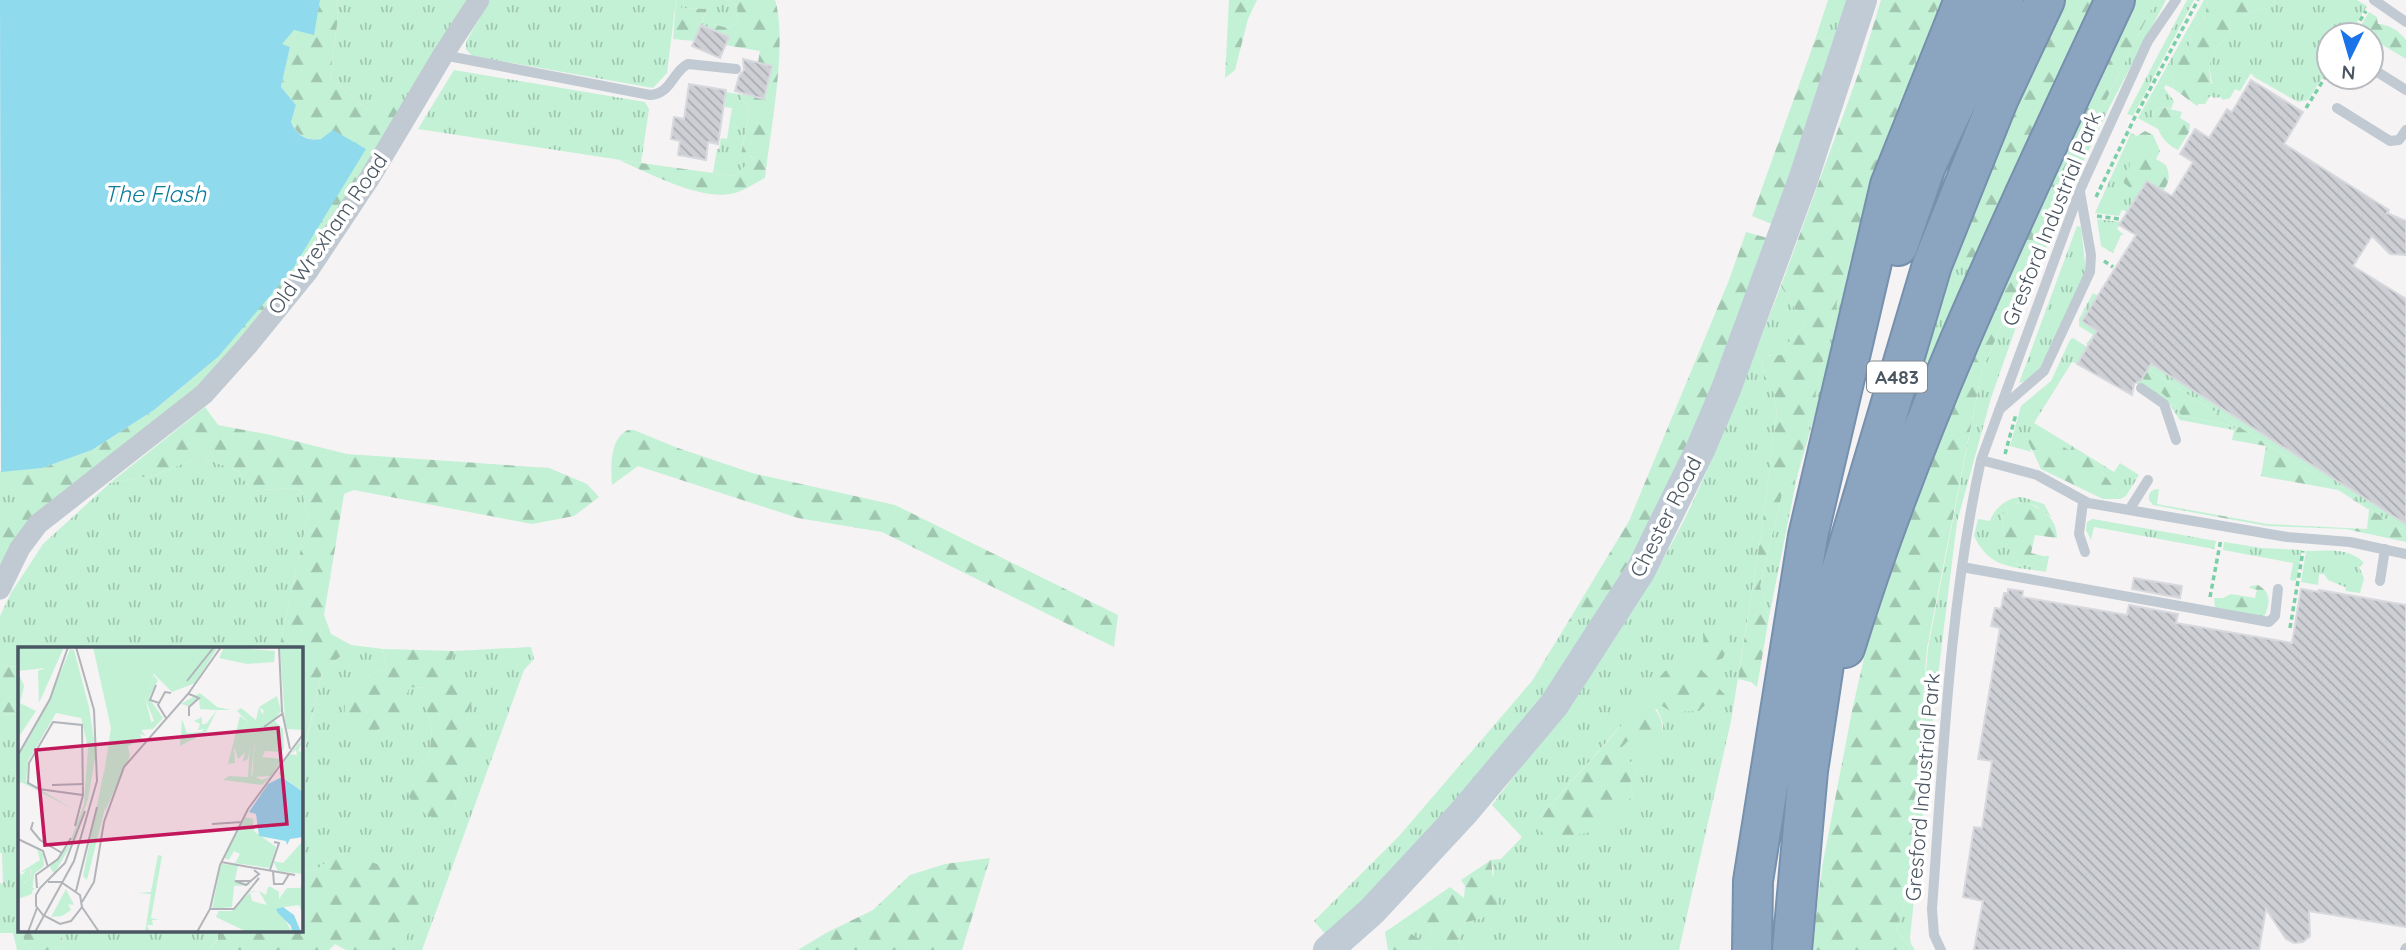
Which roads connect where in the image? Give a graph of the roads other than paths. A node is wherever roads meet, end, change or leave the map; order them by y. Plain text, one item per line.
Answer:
1 (479, 0) edge
2 (1862, 0) edge
3 (1964, 0) edge
4 (2004, 0) edge
5 (2045, 0) edge
6 (2115, 0) edge
7 (2176, 0) edge
8 (2373, 0) edge
9 (2406, 22) edge
10 (443, 55) junction
11 (736, 69) dead end
12 (2385, 77) edge
13 (2406, 90) edge
14 (2337, 108) dead end
15 (2406, 130) edge
16 (2395, 141) junction
17 (2395, 155) dead end
18 (2080, 190) junction
19 (2141, 388) dead end
20 (1997, 411) junction
21 (2176, 440) dead end
22 (1830, 447) junction
23 (1981, 460) junction
24 (2148, 480) dead end
25 (2083, 502) junction
26 (2129, 510) junction
27 (2385, 549) junction
28 (2085, 552) dead end
29 (2406, 554) edge
30 (1962, 568) junction
31 (2380, 581) dead end
32 (0, 589) edge
33 (2278, 589) dead end
34 (1808, 771) junction
35 (1328, 950) edge
36 (1752, 950) edge
37 (1792, 950) edge
38 (1941, 950) edge

1 - 10 street, Old Wrexham Road
2 - 35 main road, Chester Road
3 - 22 highway, A483
4 - 22 highway, A483
5 - 34 highway, A483
6 - 34 highway, A483
7 - 18 lane, Gresford Industrial Park
8 - 9 lane
10 - 11 lane
10 - 32 street, Old Wrexham Road
12 - 13 lane
14 - 16 lane
15 - 16 lane
16 - 17 lane
18 - 20 lane, Gresford Industrial Park
18 - 20 lane
19 - 21 lane
20 - 23 lane, Gresford Industrial Park
22 - 36 highway, A483
23 - 25 lane
23 - 30 lane, Gresford Industrial Park
24 - 26 lane
25 - 26 lane
25 - 28 lane
26 - 27 lane
27 - 29 lane
27 - 31 lane
30 - 33 lane
30 - 38 lane, Gresford Industrial Park
34 - 37 highway, A483

